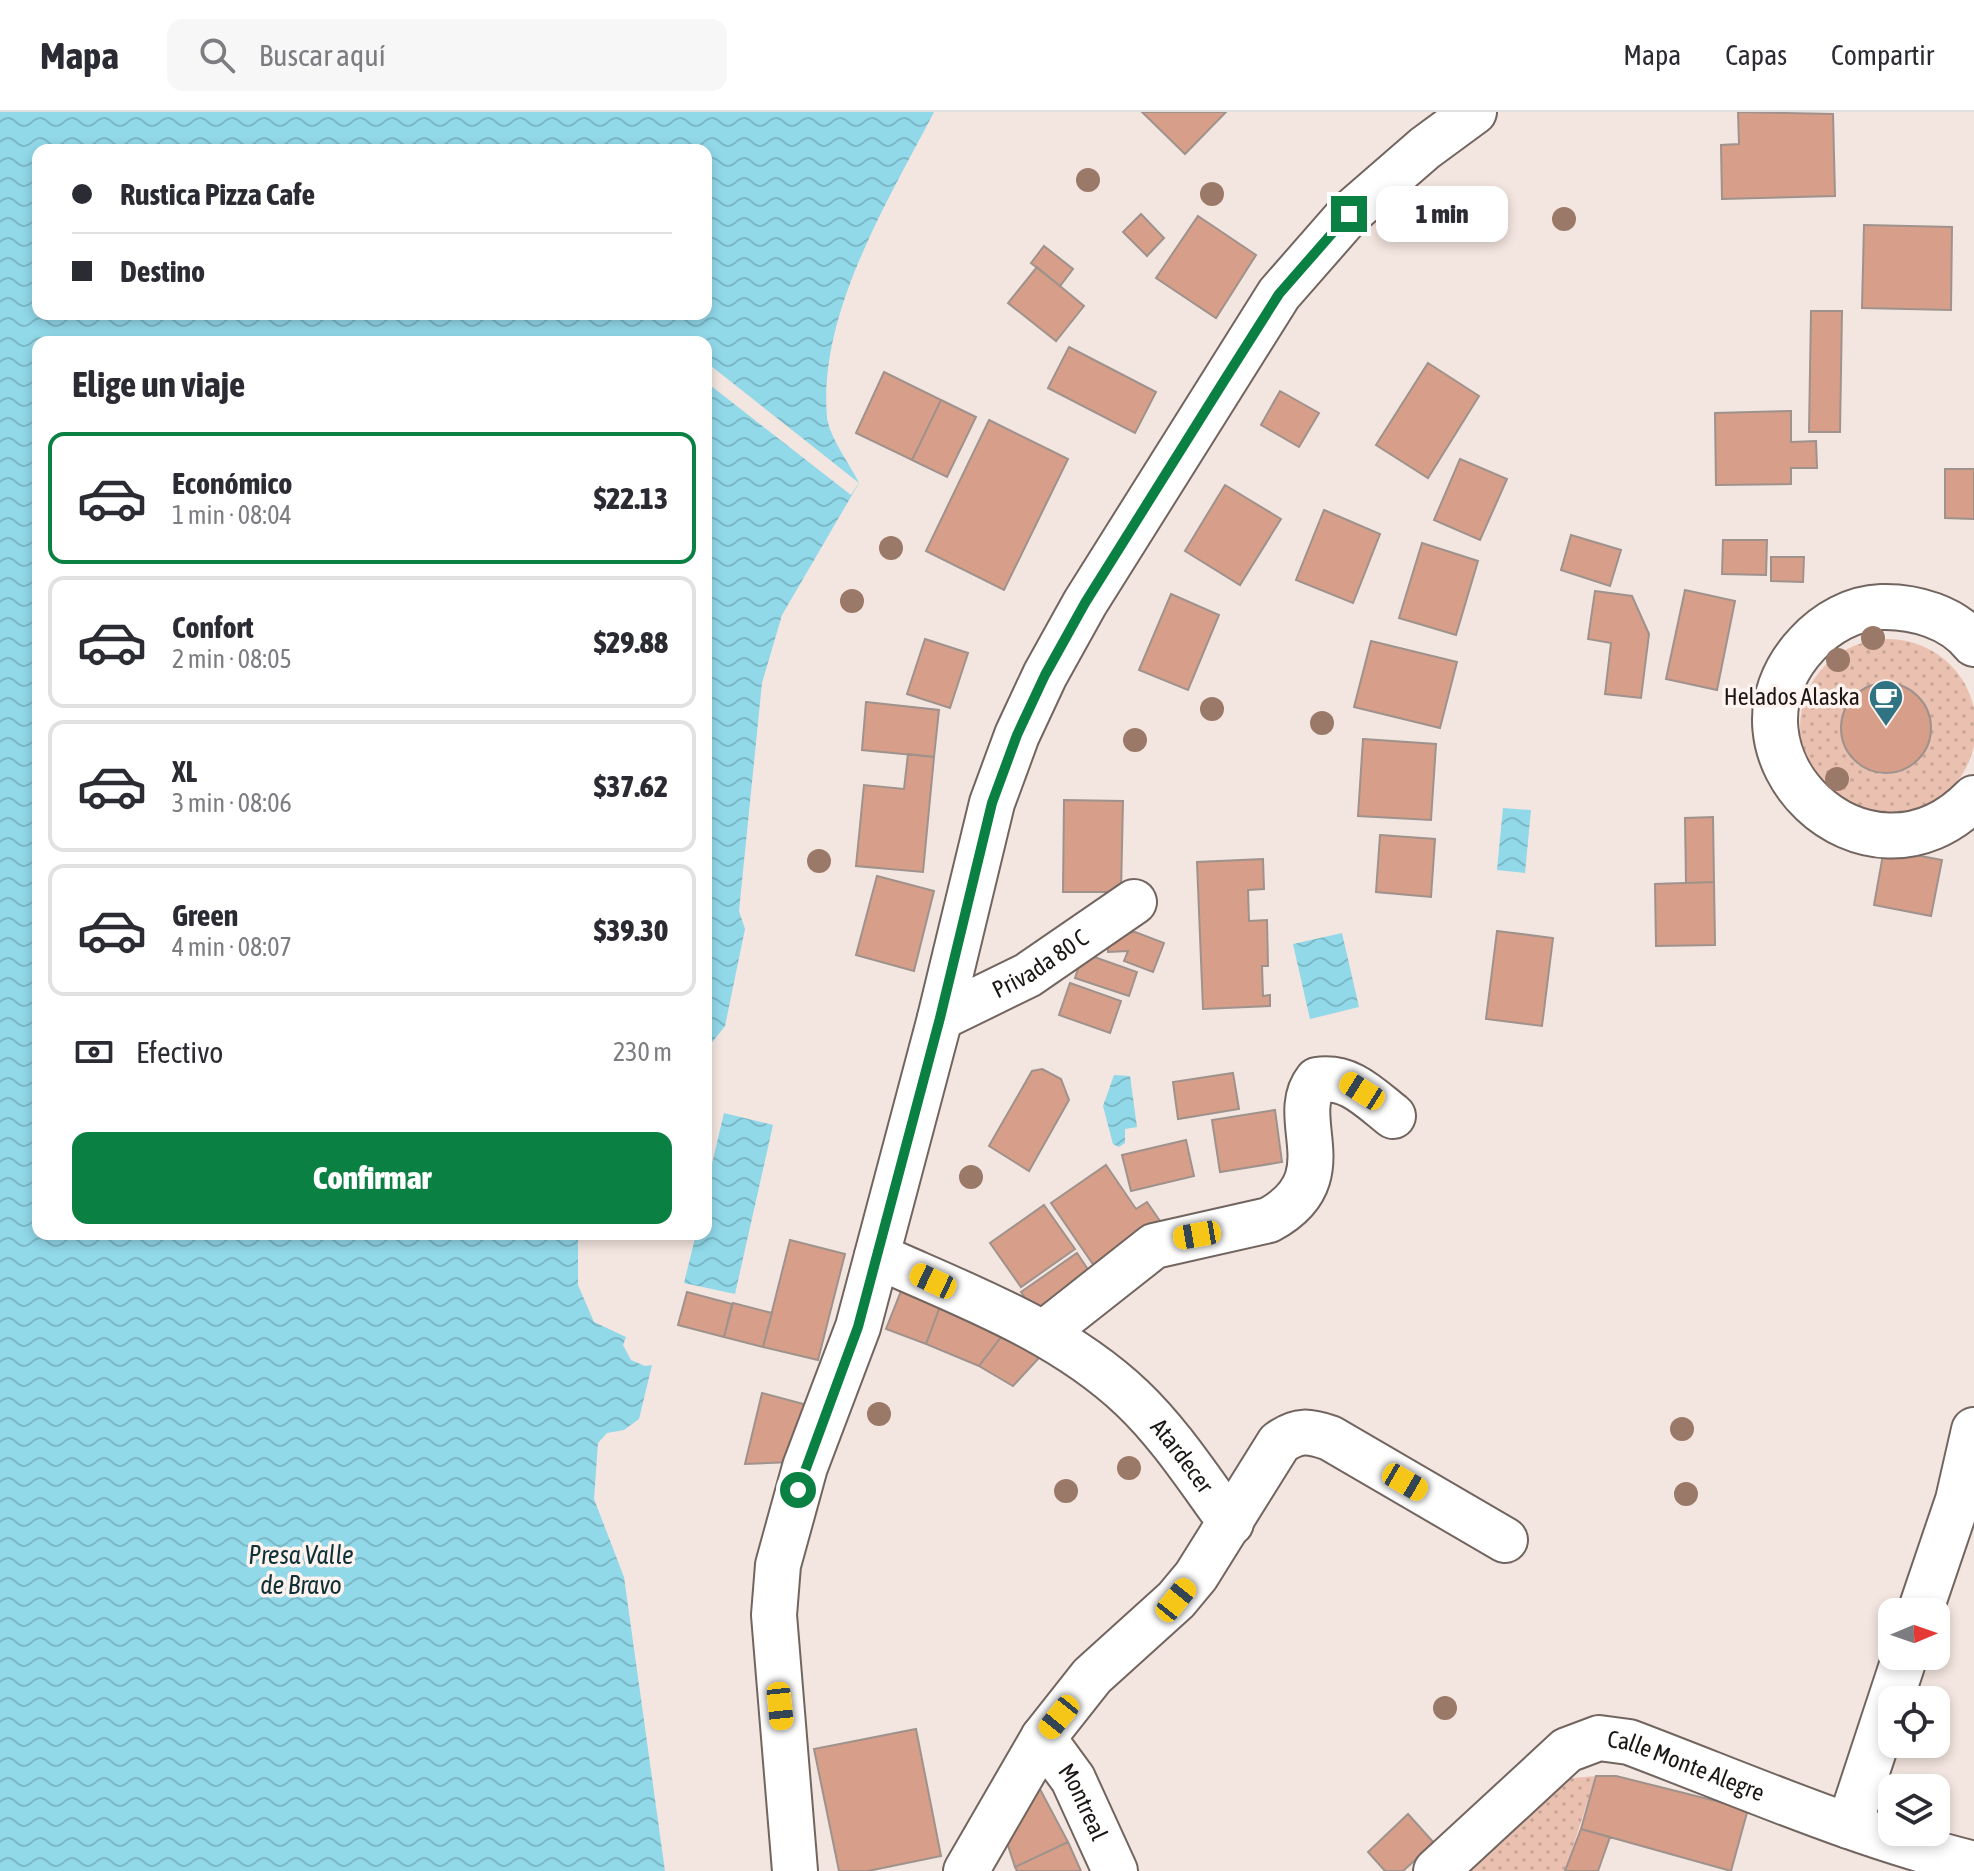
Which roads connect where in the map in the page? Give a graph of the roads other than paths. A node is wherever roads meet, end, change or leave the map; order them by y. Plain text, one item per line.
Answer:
1 (1474, 112) edge
2 (1974, 644) edge
3 (1974, 801) edge
4 (1134, 902) dead end
5 (940, 1018) junction
6 (1393, 1116) dead end
7 (877, 1256) junction
8 (1045, 1332) junction
9 (1974, 1430) edge
10 (1966, 1502) edge
11 (1231, 1523) junction
12 (1505, 1540) dead end
13 (1926, 1598) edge
14 (1900, 1670) edge
15 (1043, 1738) junction
16 (1849, 1826) junction
17 (1917, 1861) edge
18 (1974, 1864) edge
19 (1438, 1870) edge
20 (795, 1871) edge
21 (966, 1871) edge
22 (1115, 1871) edge

1 - 5 street
2 - 3 street
4 - 5 street, Privada 80 C
5 - 7 street
6 - 8 street
7 - 8 street, Atardecer
7 - 20 street
8 - 11 street, Atardecer
9 - 10 street
10 - 13 street
11 - 12 street
11 - 15 street
14 - 16 street
15 - 21 street
15 - 22 street, Montreal
16 - 17 street, Calle Monte Alegre
16 - 19 street, Calle Monte Alegre
17 - 18 street, Calle Monte Alegre

